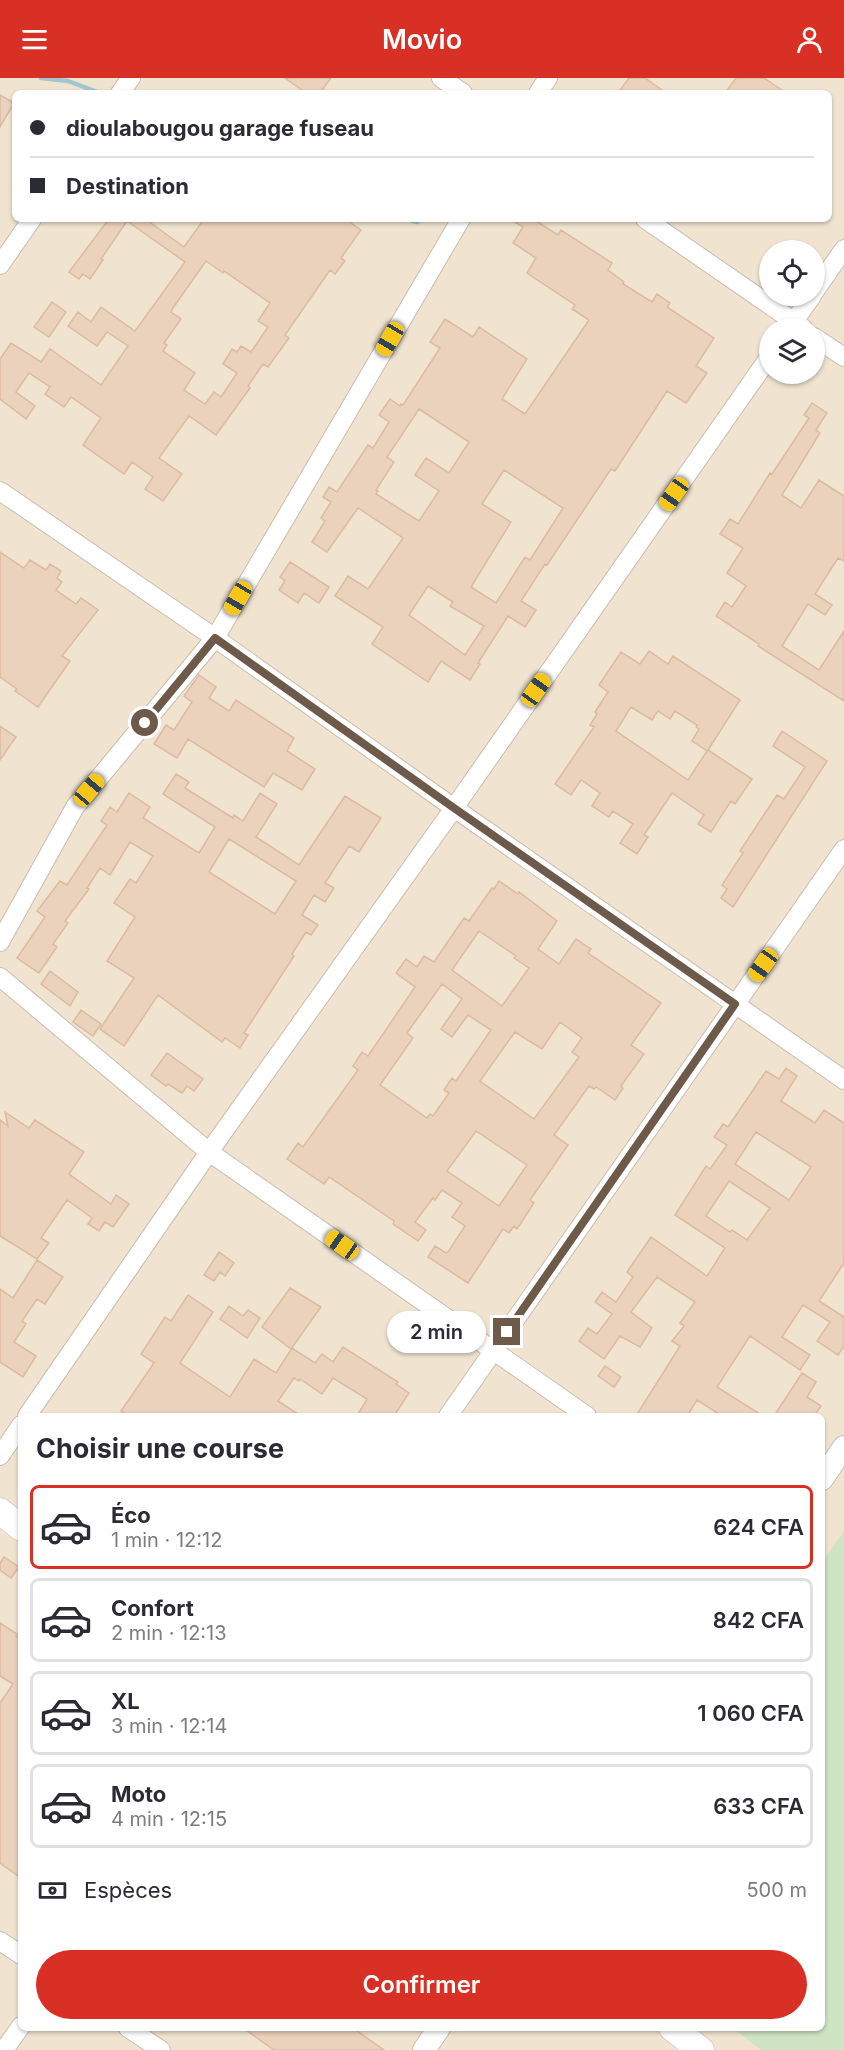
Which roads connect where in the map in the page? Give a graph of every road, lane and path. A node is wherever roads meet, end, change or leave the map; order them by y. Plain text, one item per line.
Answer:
1 (441, 78) edge
2 (459, 90) edge
3 (30, 222) edge
4 (458, 222) edge
5 (649, 222) edge
6 (844, 249) edge
7 (0, 265) edge
8 (825, 276) edge
9 (784, 318) edge
10 (825, 344) edge
11 (844, 357) edge
12 (759, 372) edge
13 (0, 491) edge
14 (215, 638) junction
15 (454, 808) junction
16 (844, 849) edge
17 (0, 942) edge
18 (0, 977) edge
19 (735, 1004) junction
20 (844, 1080) edge
21 (209, 1152) junction
22 (494, 1351) junction
23 (29, 1413) edge
24 (450, 1413) edge
25 (583, 1413) edge
26 (18, 1429) edge
27 (844, 1447) edge
28 (0, 1456) edge
29 (825, 1475) edge
30 (0, 1511) edge
31 (18, 1526) edge
32 (0, 1941) edge
33 (18, 1953) edge
34 (18, 2030) edge
35 (132, 2031) edge
36 (437, 2031) edge
37 (676, 2031) edge
38 (4, 2050) edge
39 (161, 2050) edge
40 (424, 2050) edge
41 (701, 2050) edge

1 - 2 street
3 - 7 street
4 - 14 street
5 - 9 street
6 - 8 street
10 - 11 street
12 - 15 street
13 - 14 street
14 - 15 street
14 - 17 street
15 - 19 street
15 - 21 street
16 - 19 street
18 - 21 street
19 - 20 street
19 - 22 street
21 - 22 street
21 - 23 street
22 - 24 street
22 - 25 street
26 - 28 street
27 - 29 street
30 - 31 main road
32 - 33 street
34 - 38 street
35 - 39 street
36 - 40 street
37 - 41 main road

